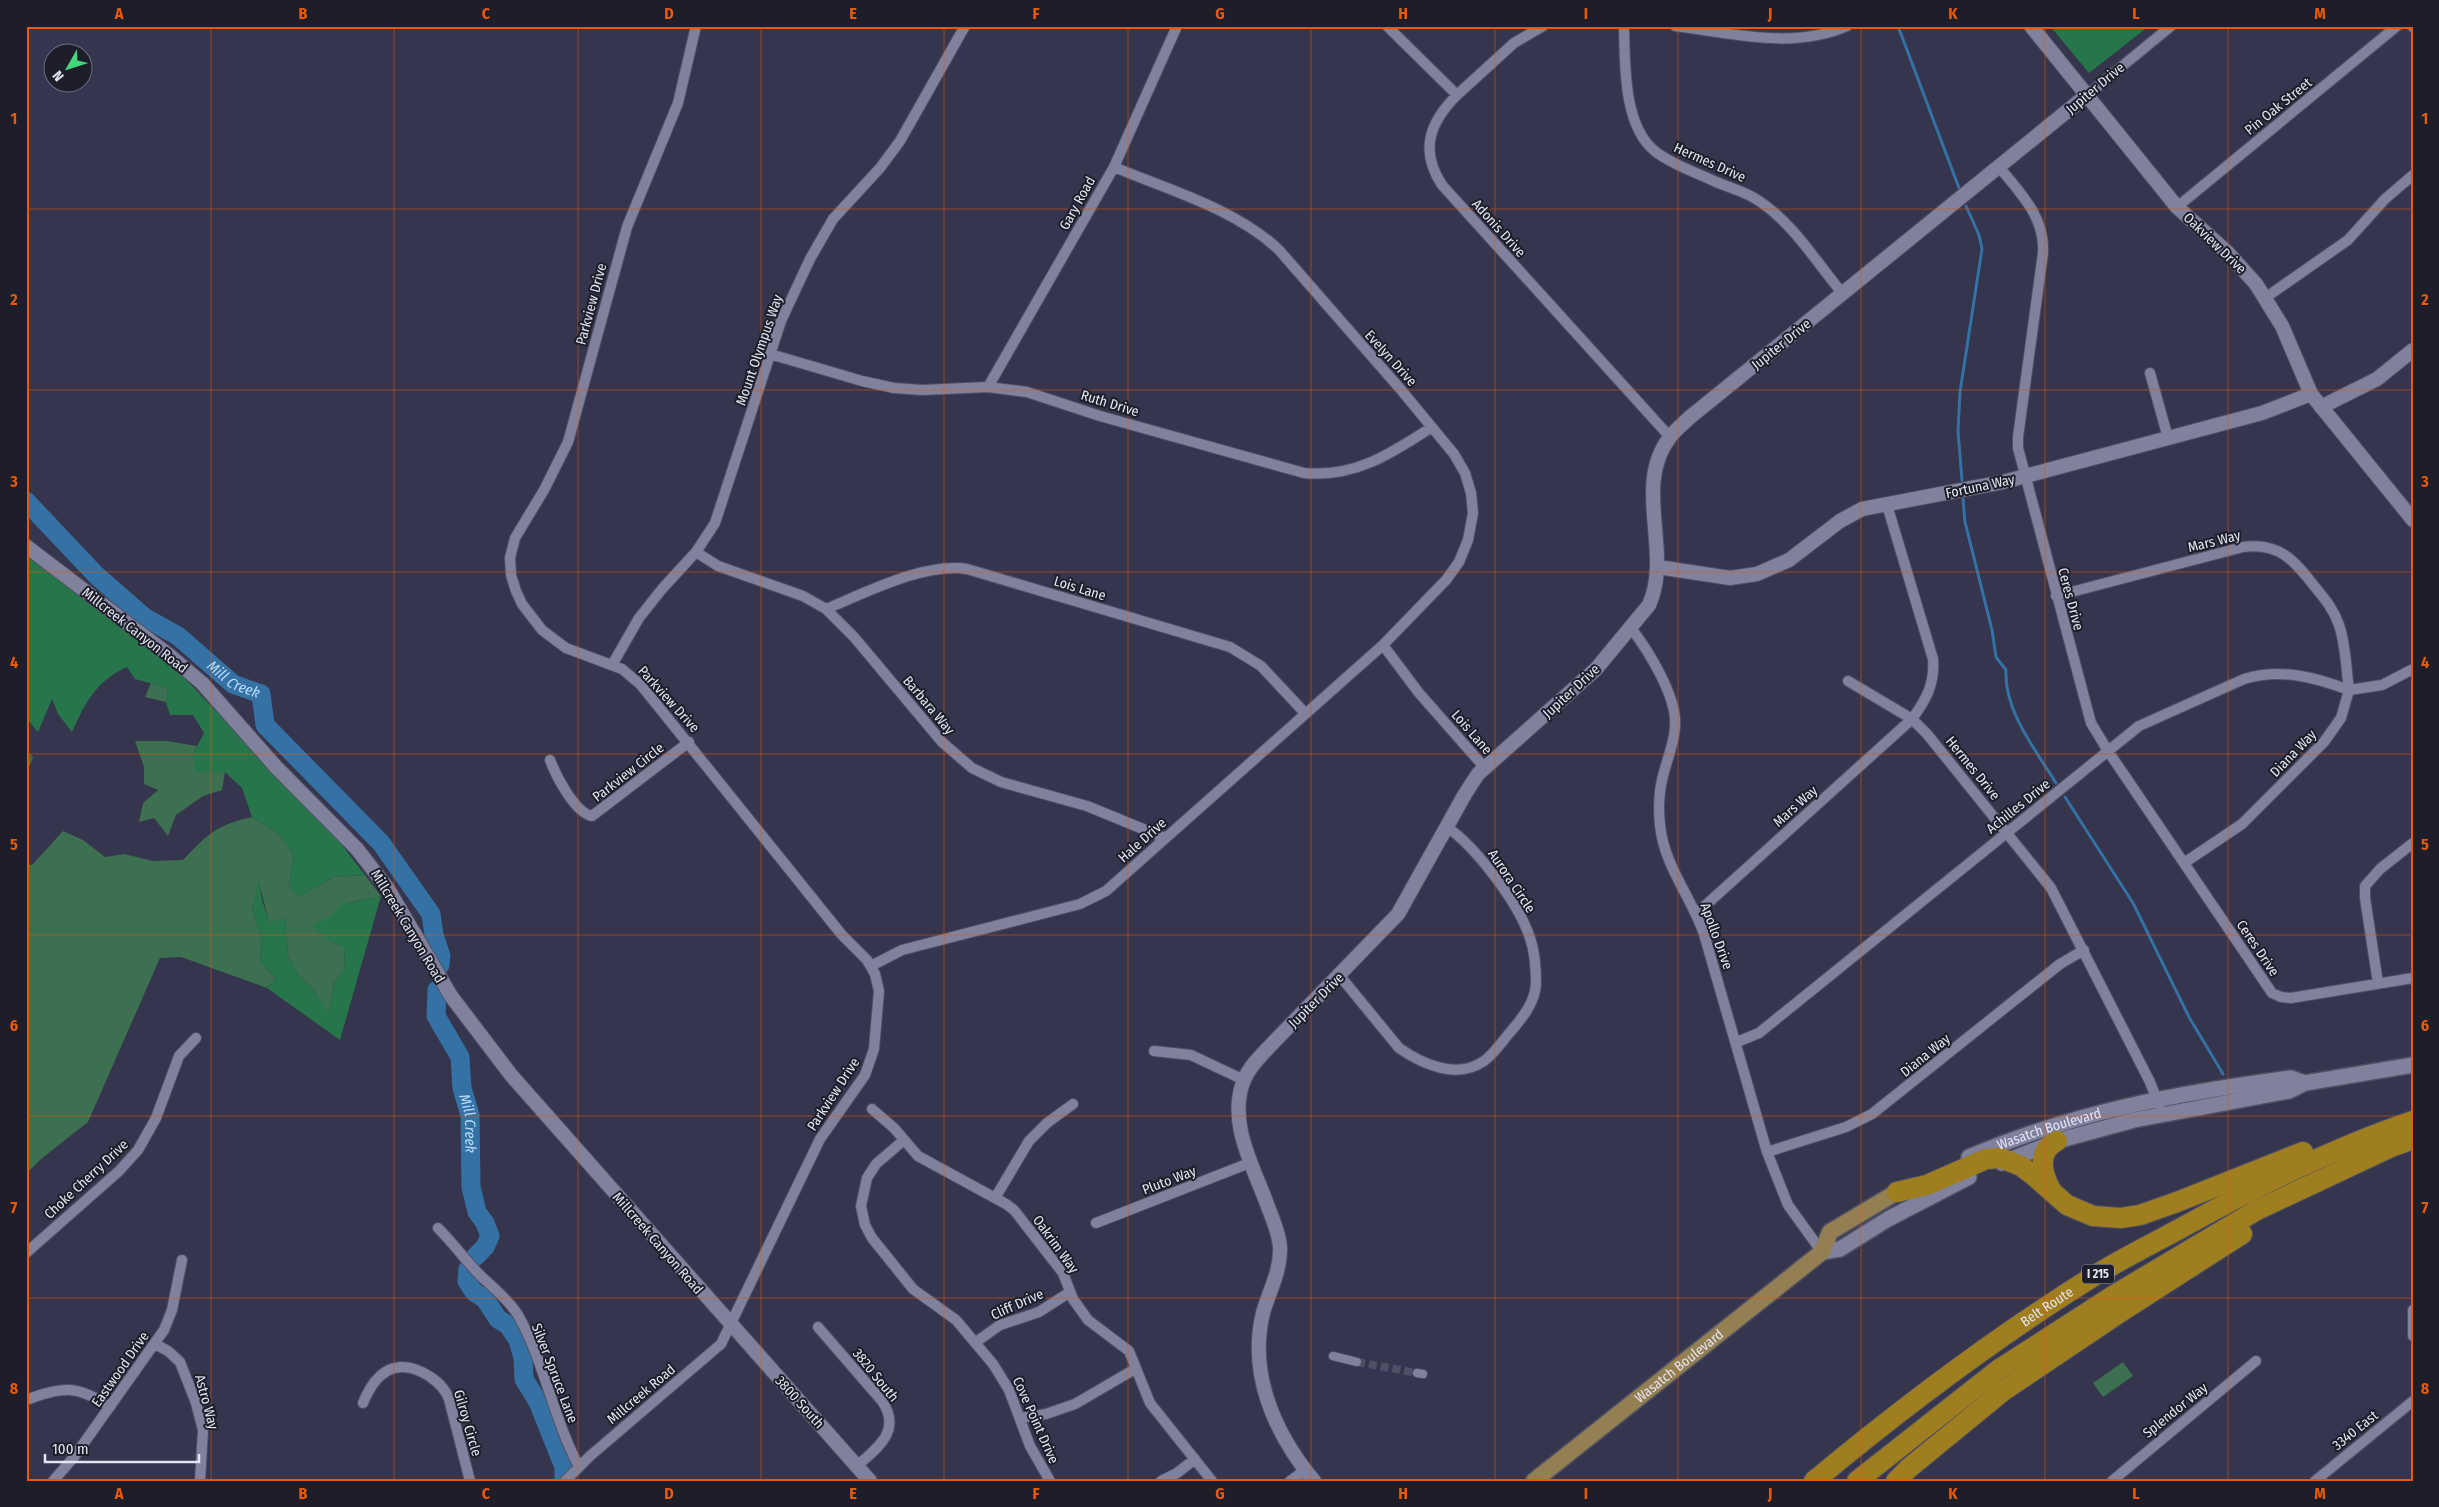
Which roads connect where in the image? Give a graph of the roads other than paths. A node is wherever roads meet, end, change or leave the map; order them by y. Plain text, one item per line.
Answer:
1 (696, 26) edge
2 (965, 26) edge
3 (1177, 26) edge
4 (1387, 26) edge
5 (1543, 26) edge
6 (1624, 26) edge
7 (1675, 26) edge
8 (1847, 26) edge
9 (2031, 26) edge
10 (2171, 26) edge
11 (2397, 26) edge
12 (1742, 30) edge
13 (1457, 95) junction
14 (2087, 95) junction
15 (1114, 166) junction
16 (2000, 168) junction
17 (2413, 175) edge
18 (2177, 207) junction
19 (1843, 294) junction
20 (2266, 298) junction
21 (2413, 350) edge
22 (770, 354) junction
23 (2150, 373) dead end
24 (988, 386) junction
25 (2312, 394) junction
26 (2321, 407) junction
27 (1432, 427) junction
28 (1670, 437) junction
29 (2168, 438) junction
30 (2024, 477) junction
31 (1887, 505) junction
32 (2413, 520) edge
33 (26, 546) edge
34 (696, 552) junction
35 (1658, 567) junction
36 (2056, 596) junction
37 (826, 609) junction
38 (1631, 628) junction
39 (1382, 645) junction
40 (612, 665) junction
41 (2413, 669) edge
42 (1848, 681) dead end
43 (2349, 690) junction
44 (1306, 713) junction
45 (1912, 719) junction
46 (689, 742) junction
47 (2108, 751) junction
48 (550, 760) dead end
49 (1485, 768) junction
50 (1447, 827) junction
51 (2007, 832) junction
52 (1165, 838) junction
53 (2413, 843) edge
54 (2184, 864) junction
55 (1696, 913) junction
56 (2084, 950) junction
57 (871, 966) junction
58 (1340, 976) junction
59 (2413, 978) edge
60 (2378, 983) junction
61 (196, 1038) dead end
62 (1737, 1042) junction
63 (1154, 1052) dead end
64 (2413, 1065) edge
65 (1244, 1080) junction
66 (2305, 1083) junction
67 (2157, 1098) junction
68 (1073, 1104) dead end
69 (872, 1109) dead end
70 (2413, 1112) edge
71 (2162, 1114) junction
72 (2413, 1121) edge
73 (904, 1140) junction
74 (2413, 1140) edge
75 (2057, 1141) junction
76 (2391, 1147) junction
77 (1767, 1152) junction
78 (2008, 1160) junction
79 (1252, 1162) junction
80 (1897, 1192) junction
81 (2055, 1196) junction
82 (995, 1198) junction
83 (1096, 1223) dead end
84 (438, 1228) dead end
85 (1822, 1252) junction
86 (26, 1253) edge
87 (182, 1260) dead end
88 (1070, 1292) junction
89 (2413, 1310) edge
90 (729, 1324) junction
91 (818, 1327) dead end
92 (2413, 1336) edge
93 (976, 1342) junction
94 (155, 1344) junction
95 (1333, 1356) dead end
96 (2256, 1361) dead end
97 (1357, 1362) tunnel mouth
98 (1135, 1369) junction
99 (26, 1400) edge
100 (2413, 1401) edge
101 (363, 1403) dead end
102 (110, 1407) junction
103 (1021, 1418) junction
104 (1195, 1459) junction
105 (579, 1466) junction
106 (857, 1466) junction
107 (1310, 1476) edge
108 (568, 1478) edge
109 (53, 1481) edge
110 (200, 1481) edge
111 (470, 1481) edge
112 (870, 1481) edge
113 (1050, 1481) edge
114 (1161, 1481) edge
115 (1212, 1481) edge
116 (1290, 1481) edge
117 (1534, 1481) edge
118 (1814, 1481) edge
119 (1857, 1481) edge
120 (1896, 1481) edge
121 (2112, 1481) edge
122 (2315, 1481) edge

1 - 40 street, Parkview Drive
2 - 22 street, Mount Olympus Way
3 - 15 street, Gary Road
4 - 13 street
5 - 13 street, Adonis Drive
6 - 19 street, Hermes Drive
7 - 12 street
8 - 12 street
9 - 14 street, Oakview Drive
10 - 14 street, Jupiter Drive
11 - 18 street, Pin Oak Street
13 - 28 street, Adonis Drive
14 - 16 street, Jupiter Drive
14 - 18 street, Oakview Drive
15 - 24 street, Gary Road
15 - 27 street, Evelyn Drive
16 - 19 street, Jupiter Drive
16 - 30 street, Ceres Drive
17 - 20 street
18 - 20 street, Oakview Drive
19 - 28 street, Jupiter Drive
20 - 25 street, Oakview Drive
21 - 26 street
22 - 24 street, Ruth Drive
22 - 34 street, Mount Olympus Way
23 - 29 street
24 - 27 street, Ruth Drive
25 - 26 street, Oakview Drive
25 - 29 street, Fortuna Way
26 - 32 street, Oakview Drive
27 - 39 street, Evelyn Drive
28 - 35 street, Jupiter Drive
29 - 30 street, Fortuna Way
30 - 31 street, Fortuna Way
30 - 36 street, Ceres Drive
31 - 35 street, Fortuna Way
31 - 45 street
33 - 90 street, Millcreek Canyon Road
34 - 37 street, Barbara Way
34 - 40 street, Mount Olympus Way
35 - 38 street, Jupiter Drive
36 - 43 street, Mars Way
36 - 47 street, Ceres Drive
37 - 44 street, Lois Lane
37 - 52 street, Barbara Way
38 - 49 street, Jupiter Drive
38 - 55 street, Apollo Drive
39 - 44 street, Hale Drive
39 - 49 street, Lois Lane
40 - 46 street, Parkview Drive
41 - 43 street
42 - 45 street, Hermes Drive
43 - 47 street, Achilles Drive
43 - 54 street, Diana Way
44 - 52 street, Hale Drive
45 - 51 street, Hermes Drive
45 - 55 street, Mars Way
46 - 48 street, Parkview Circle
46 - 57 street, Parkview Drive
47 - 51 street, Achilles Drive
47 - 54 street, Ceres Drive
49 - 50 street, Jupiter Drive
50 - 58 street, Jupiter Drive
50 - 58 street, Aurora Circle
51 - 56 street, Hermes Drive
51 - 62 street, Achilles Drive
52 - 57 street, Hale Drive
53 - 60 street
54 - 60 street, Ceres Drive
55 - 62 street, Apollo Drive
56 - 67 street, Hermes Drive
56 - 77 street, Diana Way
57 - 90 street, Parkview Drive
58 - 65 street, Jupiter Drive
59 - 60 street
61 - 86 street, Choke Cherry Drive
62 - 77 street, Apollo Drive
63 - 65 street
64 - 66 main road, Wasatch Boulevard
65 - 79 street, Jupiter Drive
66 - 67 main road, Wasatch Boulevard
66 - 71 main road, Wasatch Boulevard
67 - 71 street, Hermes Drive
67 - 80 main road, Wasatch Boulevard
68 - 82 street
69 - 73 street, Oakrim Way
70 - 81 highway
71 - 75 main road, Wasatch Boulevard
72 - 118 highway, Belt Route / I 215
73 - 82 street, Oakrim Way
73 - 93 street, Cove Point Drive
74 - 76 highway, Belt Route / I 215
75 - 78 main road, Wasatch Boulevard
75 - 81 highway
76 - 119 highway, Belt Route / I 215
76 - 120 highway
77 - 85 street, Apollo Drive
78 - 80 highway
78 - 81 highway
78 - 85 main road, Wasatch Boulevard
79 - 83 street, Pluto Way
79 - 107 street, Jupiter Drive
80 - 85 main road, Wasatch Boulevard
82 - 88 street, Oakrim Way
84 - 105 street, Silver Spruce Lane
85 - 117 main road, Wasatch Boulevard
87 - 94 street, Eastwood Drive
88 - 93 street, Cliff Drive
88 - 98 street, Oakrim Way
89 - 92 street
90 - 105 street, Millcreek Road
90 - 106 street, 3800 South
91 - 106 street, 3820 South
93 - 103 street, Cove Point Drive
94 - 102 street, Eastwood Drive
94 - 110 street, Astro Way
95 - 97 street
96 - 121 street, Splendor Way
98 - 103 street
98 - 104 street, Oakrim Way
99 - 102 street
100 - 122 street, 3340 East
101 - 111 street, Gilroy Circle
102 - 109 street, Eastwood Drive
103 - 113 street, Cove Point Drive
104 - 114 street
104 - 115 street, Oakrim Way
105 - 108 street, Millcreek Road
106 - 112 street, 3800 South
107 - 116 street

